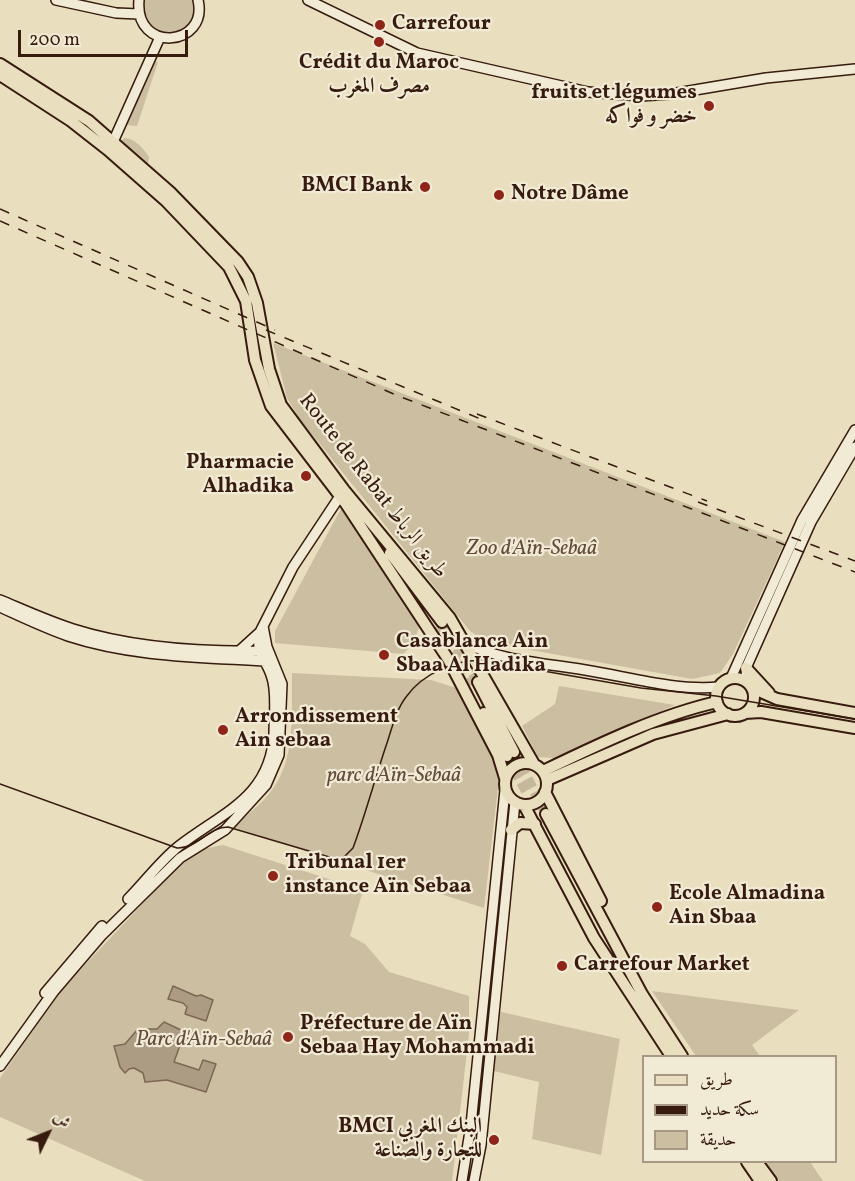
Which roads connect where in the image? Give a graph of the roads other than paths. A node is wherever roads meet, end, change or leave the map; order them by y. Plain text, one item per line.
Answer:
1 (56, 0) edge
2 (139, 0) edge
3 (198, 0) edge
4 (308, 0) edge
5 (139, 14) junction
6 (160, 37) junction
7 (0, 64) edge
8 (855, 69) edge
9 (0, 75) edge
10 (114, 142) junction
11 (855, 430) edge
12 (855, 447) edge
13 (344, 497) junction
14 (0, 600) edge
15 (0, 607) edge
16 (439, 624) tunnel mouth
17 (261, 629) junction
18 (466, 643) junction
19 (268, 651) junction
20 (238, 652) junction
21 (260, 656) junction
22 (274, 661) junction
23 (746, 668) junction
24 (731, 678) junction
25 (474, 684) tunnel mouth
26 (749, 685) junction
27 (719, 687) junction
28 (777, 699) junction
29 (717, 702) junction
30 (745, 712) junction
31 (855, 713) edge
32 (728, 714) junction
33 (855, 728) edge
34 (511, 754) tunnel mouth
35 (541, 772) junction
36 (505, 778) junction
37 (505, 790) junction
38 (545, 792) junction
39 (520, 803) junction
40 (540, 819) junction
41 (511, 830) junction
42 (632, 973) junction
43 (670, 1055) edge
44 (681, 1055) edge
45 (0, 1056) edge
46 (0, 1066) edge
47 (748, 1163) edge
48 (758, 1163) edge
49 (462, 1181) edge
50 (474, 1181) edge
51 (760, 1181) edge
52 (771, 1181) edge

1 - 5 street
2 - 5 street
3 - 6 street
4 - 8 street
5 - 6 street
6 - 10 street
7 - 10 main road, Route de Rabat طريق الرباط
9 - 13 main road, Route de Rabat طريق الرباط
10 - 13 main road, Route de Rabat طريق الرباط
11 - 24 street
12 - 23 street
13 - 16 main road
13 - 17 street
13 - 18 main road, Route de Rabat طريق الرباط
13 - 36 main road, Route de Rabat طريق الرباط
14 - 20 street
15 - 21 street
17 - 19 street
17 - 20 street
17 - 21 street
18 - 27 street
18 - 35 main road, Route de Rabat طريق الرباط
19 - 21 street
19 - 22 street
20 - 21 street
21 - 22 street
21 - 45 street
22 - 46 street
23 - 26 street
23 - 28 main road
24 - 26 main road
24 - 27 main road
25 - 34 main road
26 - 28 main road
26 - 30 main road
27 - 29 main road
28 - 31 main road
29 - 32 main road
29 - 35 main road
30 - 32 main road
30 - 33 main road
32 - 35 main road
35 - 36 main road
35 - 38 main road
36 - 37 main road
37 - 39 main road
37 - 49 street
38 - 39 main road
38 - 42 main road
39 - 40 main road
39 - 41 street
40 - 41 main road
40 - 42 main road
40 - 43 main road
41 - 50 street
42 - 44 main road
47 - 51 main road
48 - 52 main road

